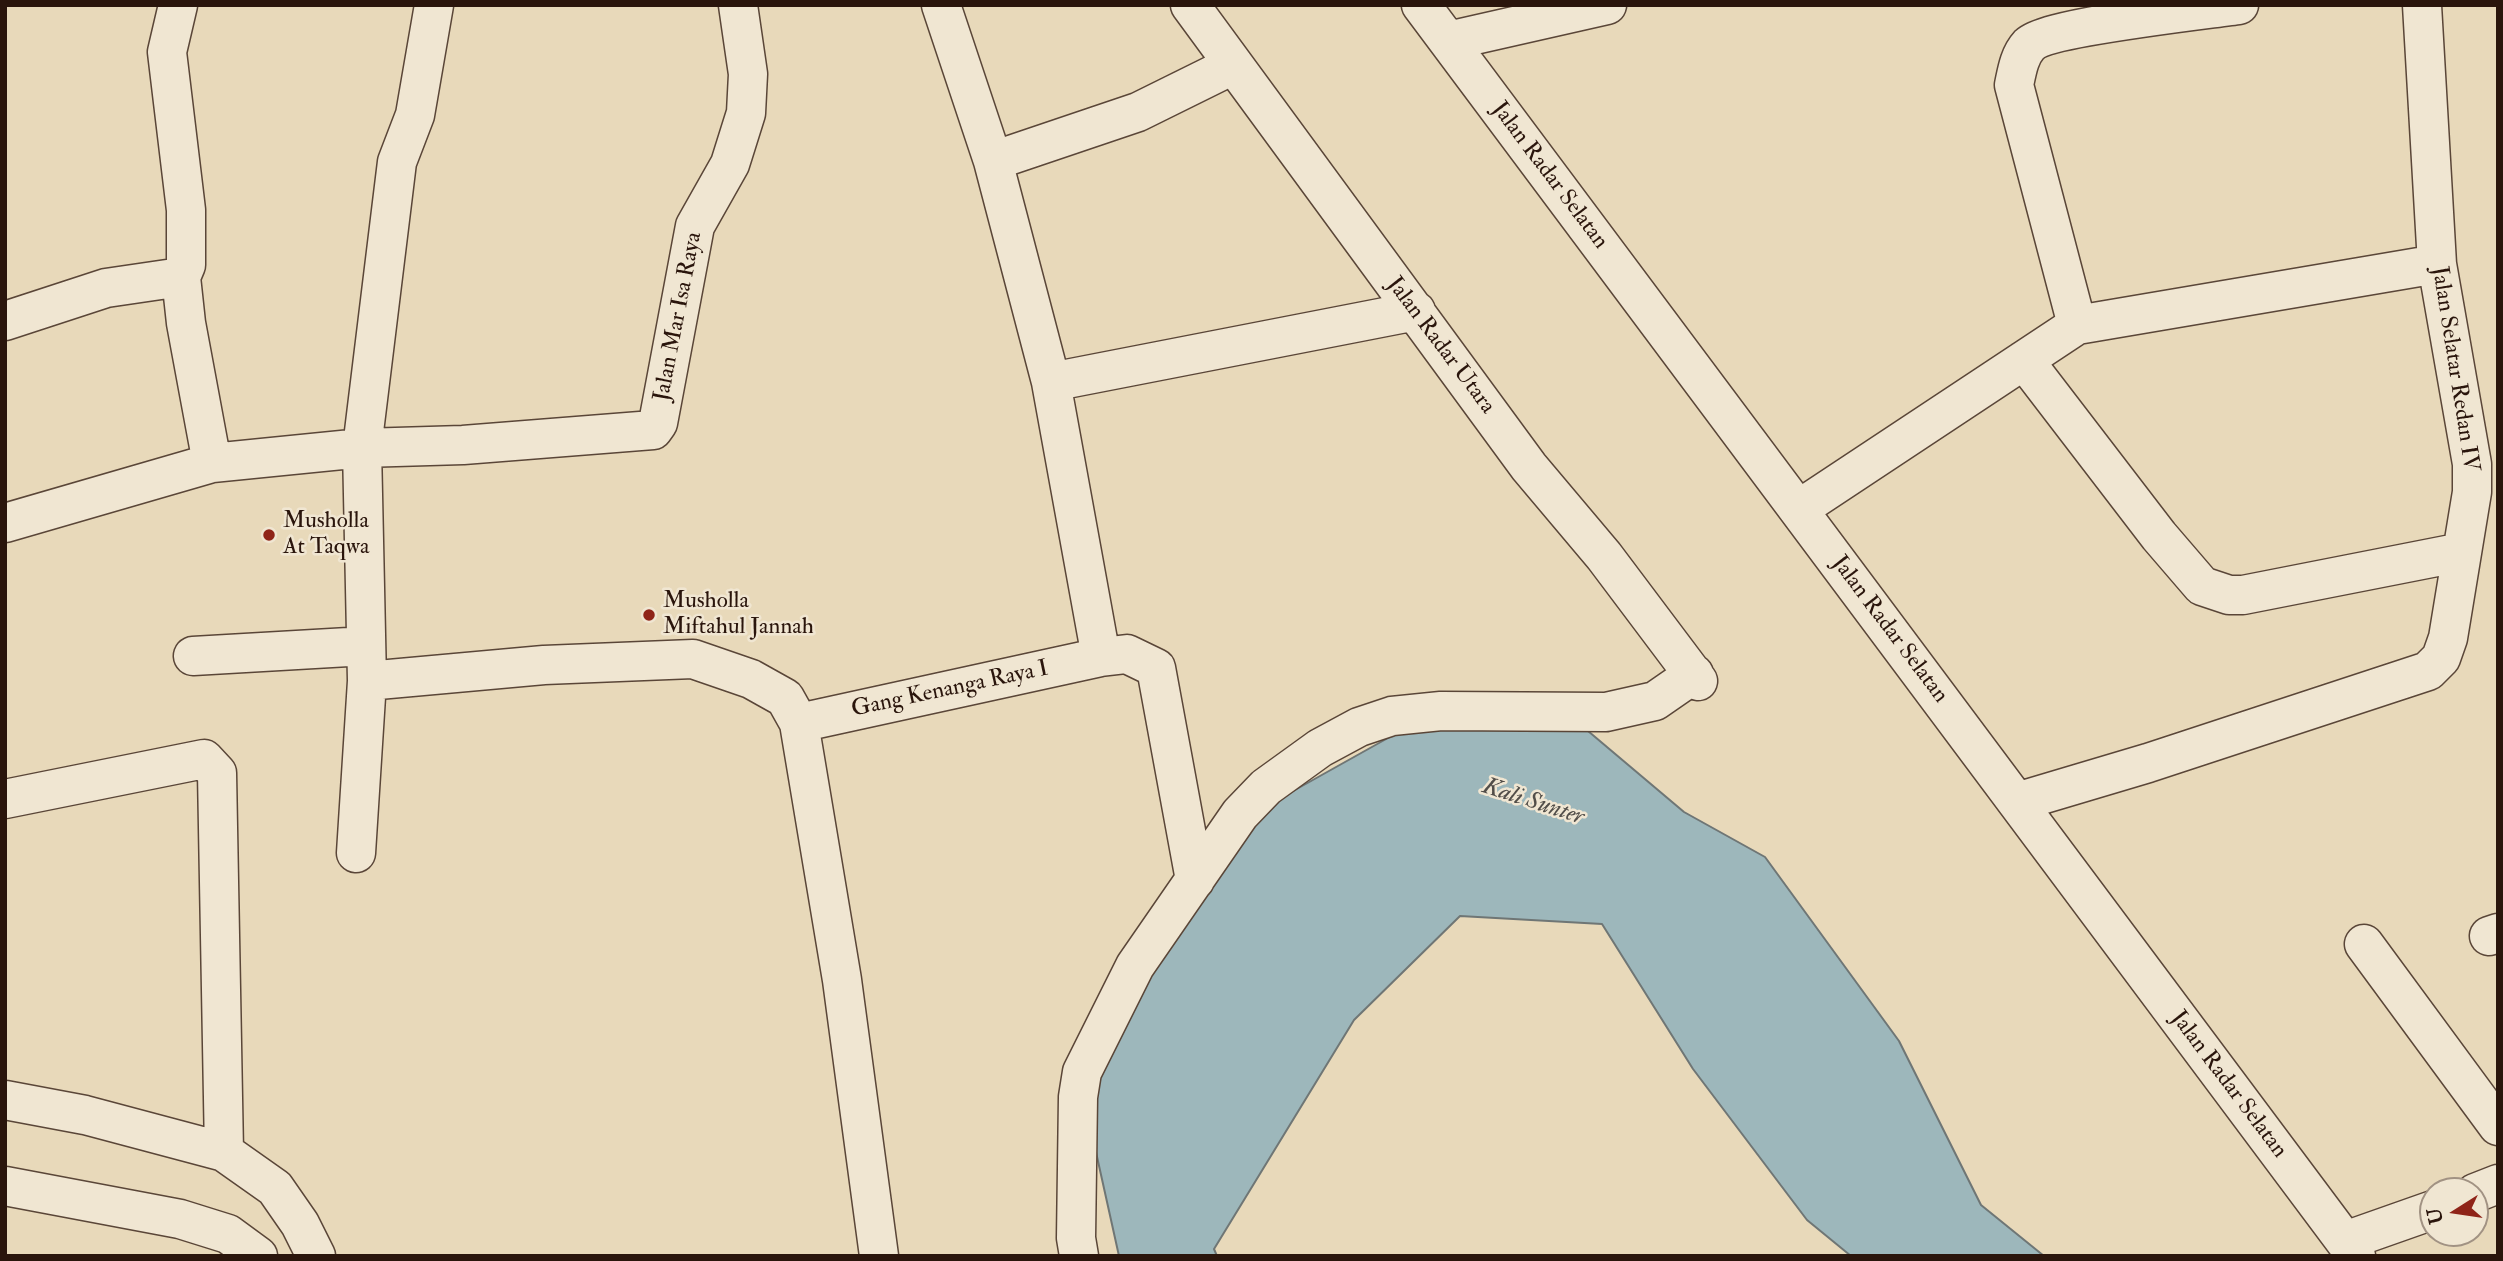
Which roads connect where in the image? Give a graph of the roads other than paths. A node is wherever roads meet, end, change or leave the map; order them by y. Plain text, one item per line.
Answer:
1 (178, 5) edge
2 (434, 5) edge
3 (738, 5) edge
4 (941, 5) edge
5 (1190, 5) edge
6 (1421, 5) edge
7 (1607, 5) edge
8 (2239, 5) edge
9 (2422, 5) edge
10 (1448, 41) junction
11 (1233, 65) junction
12 (993, 161) junction
13 (2437, 264) junction
14 (181, 277) junction
15 (1416, 311) junction
16 (5, 321) edge
17 (2077, 325) junction
18 (2024, 360) junction
19 (1051, 382) junction
20 (362, 448) junction
21 (212, 463) junction
22 (1799, 509) junction
23 (5, 523) edge
24 (2462, 552) junction
25 (194, 656) dead end
26 (1101, 657) junction
27 (367, 664) junction
28 (799, 723) junction
29 (5, 799) edge
30 (2017, 802) junction
31 (356, 853) dead end
32 (1195, 880) junction
33 (2364, 944) dead end
34 (5, 1100) edge
35 (2498, 1126) edge
36 (224, 1152) junction
37 (5, 1186) edge
38 (2419, 1216) edge
39 (2351, 1248) edge
40 (258, 1256) edge
41 (316, 1256) edge
42 (879, 1256) edge
43 (1079, 1256) edge

1 - 14 street
2 - 20 street
3 - 20 street, Jalan Mar Isa Raya
4 - 12 street
5 - 11 street, Jalan Radar Utara
6 - 10 street, Jalan Radar Selatan
7 - 10 street
8 - 17 street
9 - 13 street, Jalan Selatar Redan IV
10 - 22 street, Jalan Radar Selatan
11 - 12 street
11 - 15 street, Jalan Radar Utara
12 - 19 street
13 - 17 street
13 - 24 street, Jalan Selatar Redan IV
14 - 16 street
14 - 21 street
15 - 19 street
15 - 32 street, Jalan Radar Utara
17 - 18 street
18 - 22 street
18 - 24 street
19 - 26 street
20 - 21 street
20 - 27 street
21 - 23 street
22 - 30 street, Jalan Radar Selatan
24 - 30 street, Jalan Selatar Redan IV
25 - 27 street
26 - 28 street, Gang Kenanga Raya I
26 - 32 street, Gang Kenanga Raya I
27 - 28 street
27 - 31 street
28 - 42 street
29 - 36 street
30 - 39 street, Jalan Radar Selatan
32 - 43 street
33 - 35 street
34 - 36 street
36 - 41 street
37 - 40 street
38 - 39 street

